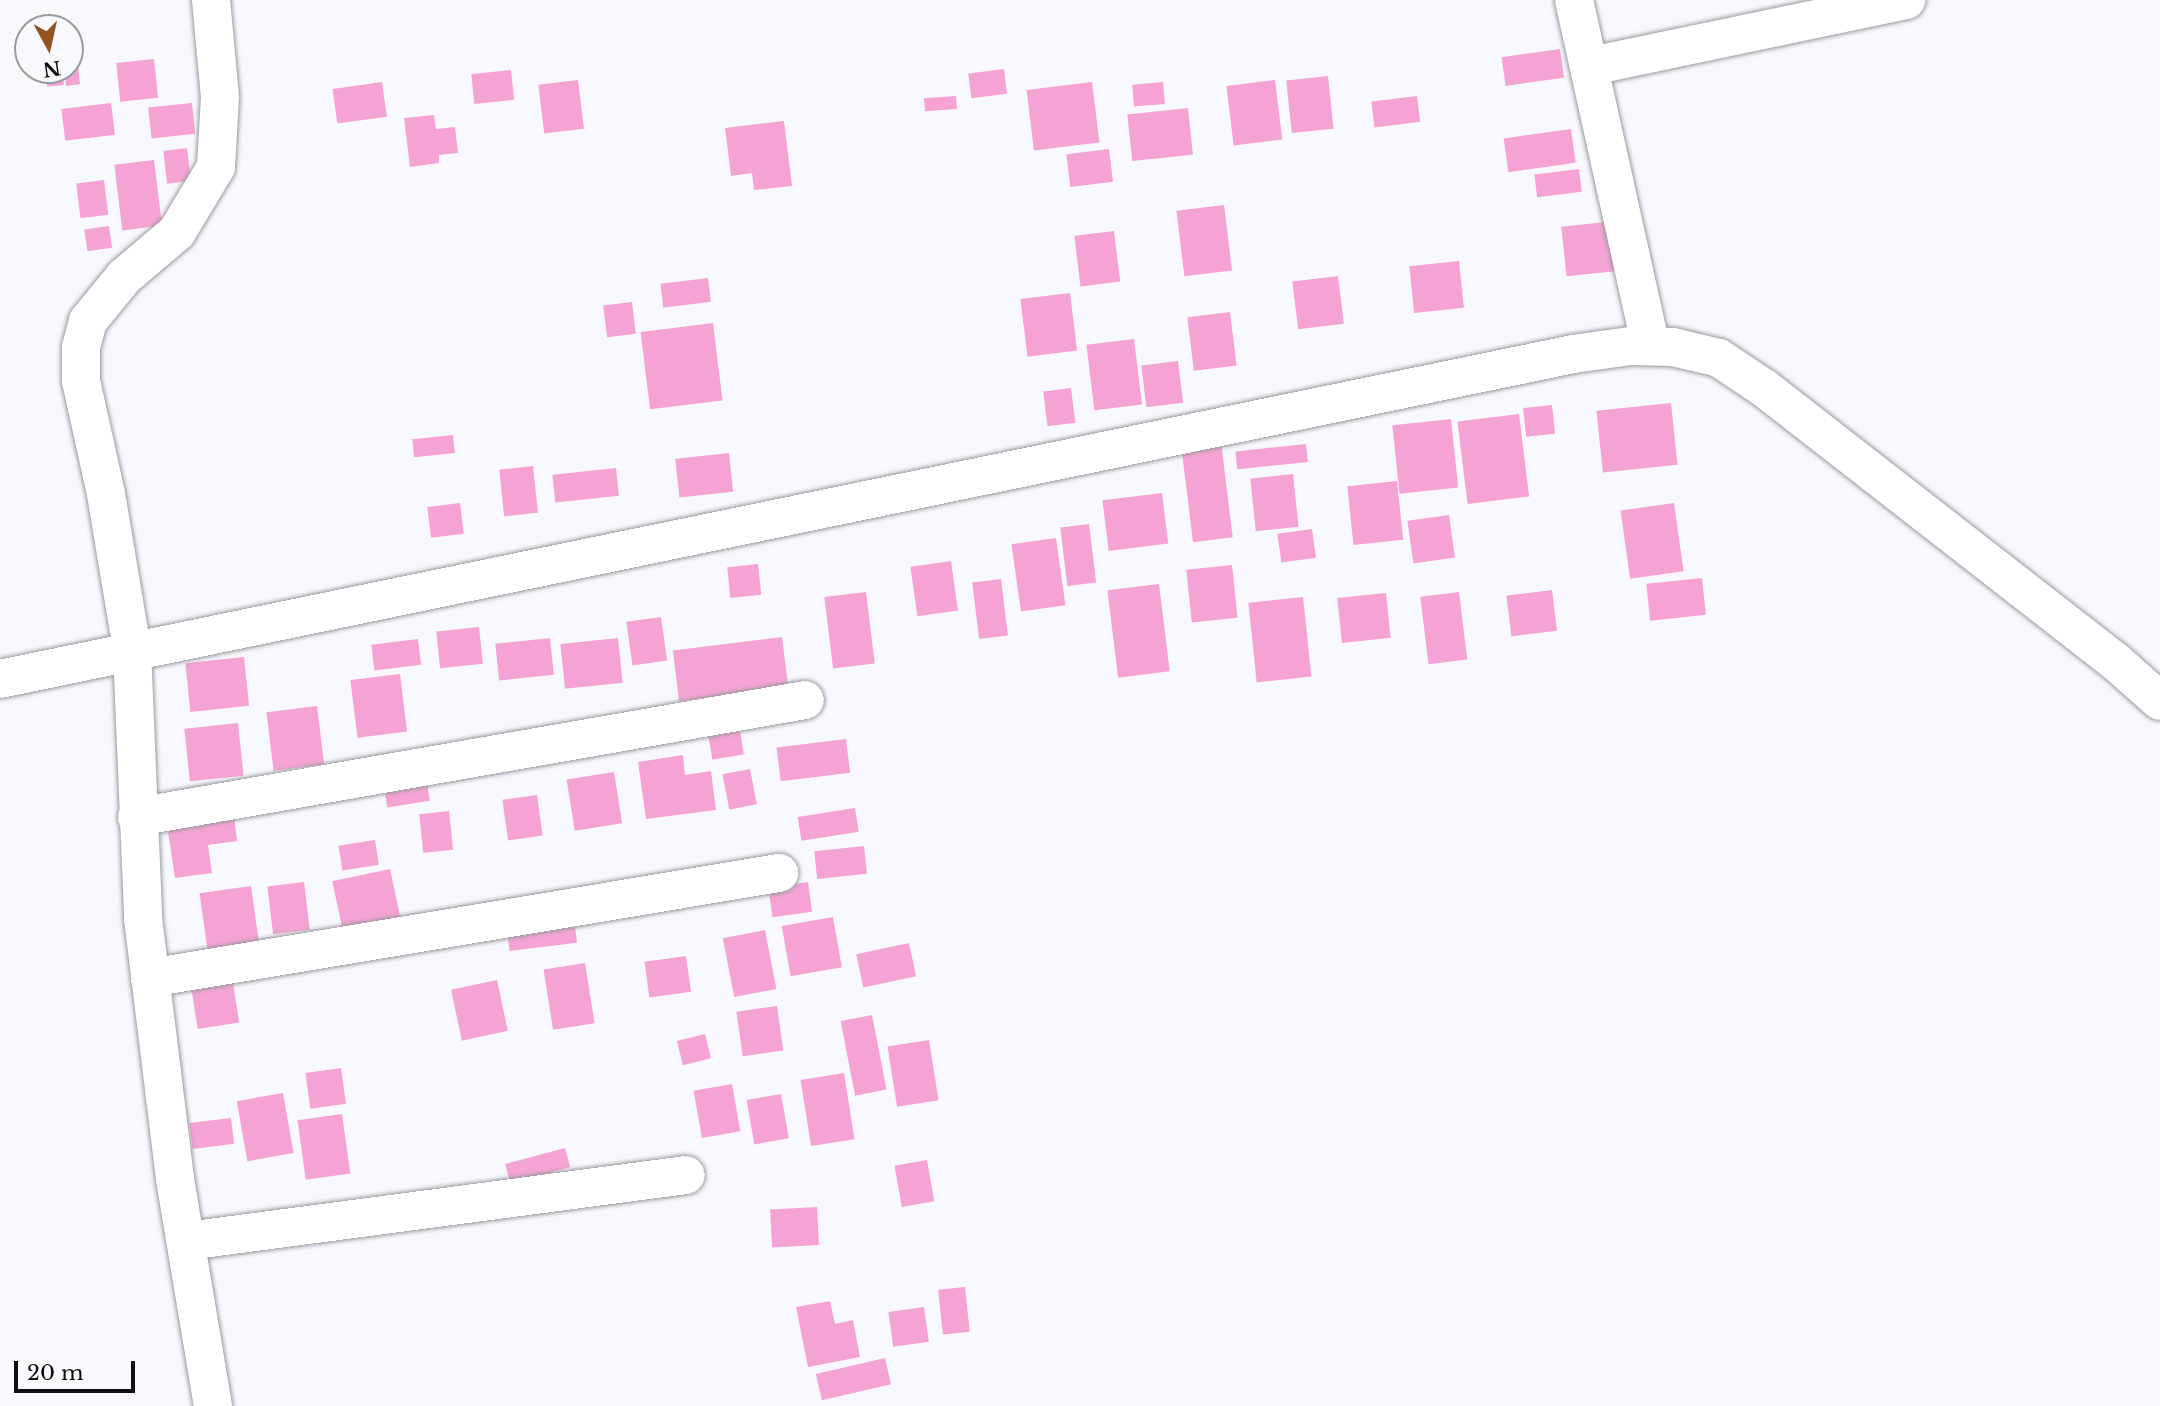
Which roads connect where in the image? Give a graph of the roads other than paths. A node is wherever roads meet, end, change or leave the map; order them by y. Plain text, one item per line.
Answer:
1 (211, 0) edge
2 (1574, 0) edge
3 (1906, 0) edge
4 (1591, 66) junction
5 (1651, 346) junction
6 (132, 650) junction
7 (0, 679) edge
8 (805, 700) dead end
9 (2160, 701) edge
10 (137, 817) junction
11 (779, 873) dead end
12 (150, 978) junction
13 (686, 1175) dead end
14 (187, 1241) junction
15 (213, 1406) edge

1 - 6 street
2 - 4 street
3 - 4 street
4 - 5 street
5 - 6 street
5 - 9 street
6 - 7 street
6 - 10 street
8 - 10 street
10 - 12 street
11 - 12 street
12 - 14 street
13 - 14 street
14 - 15 street

